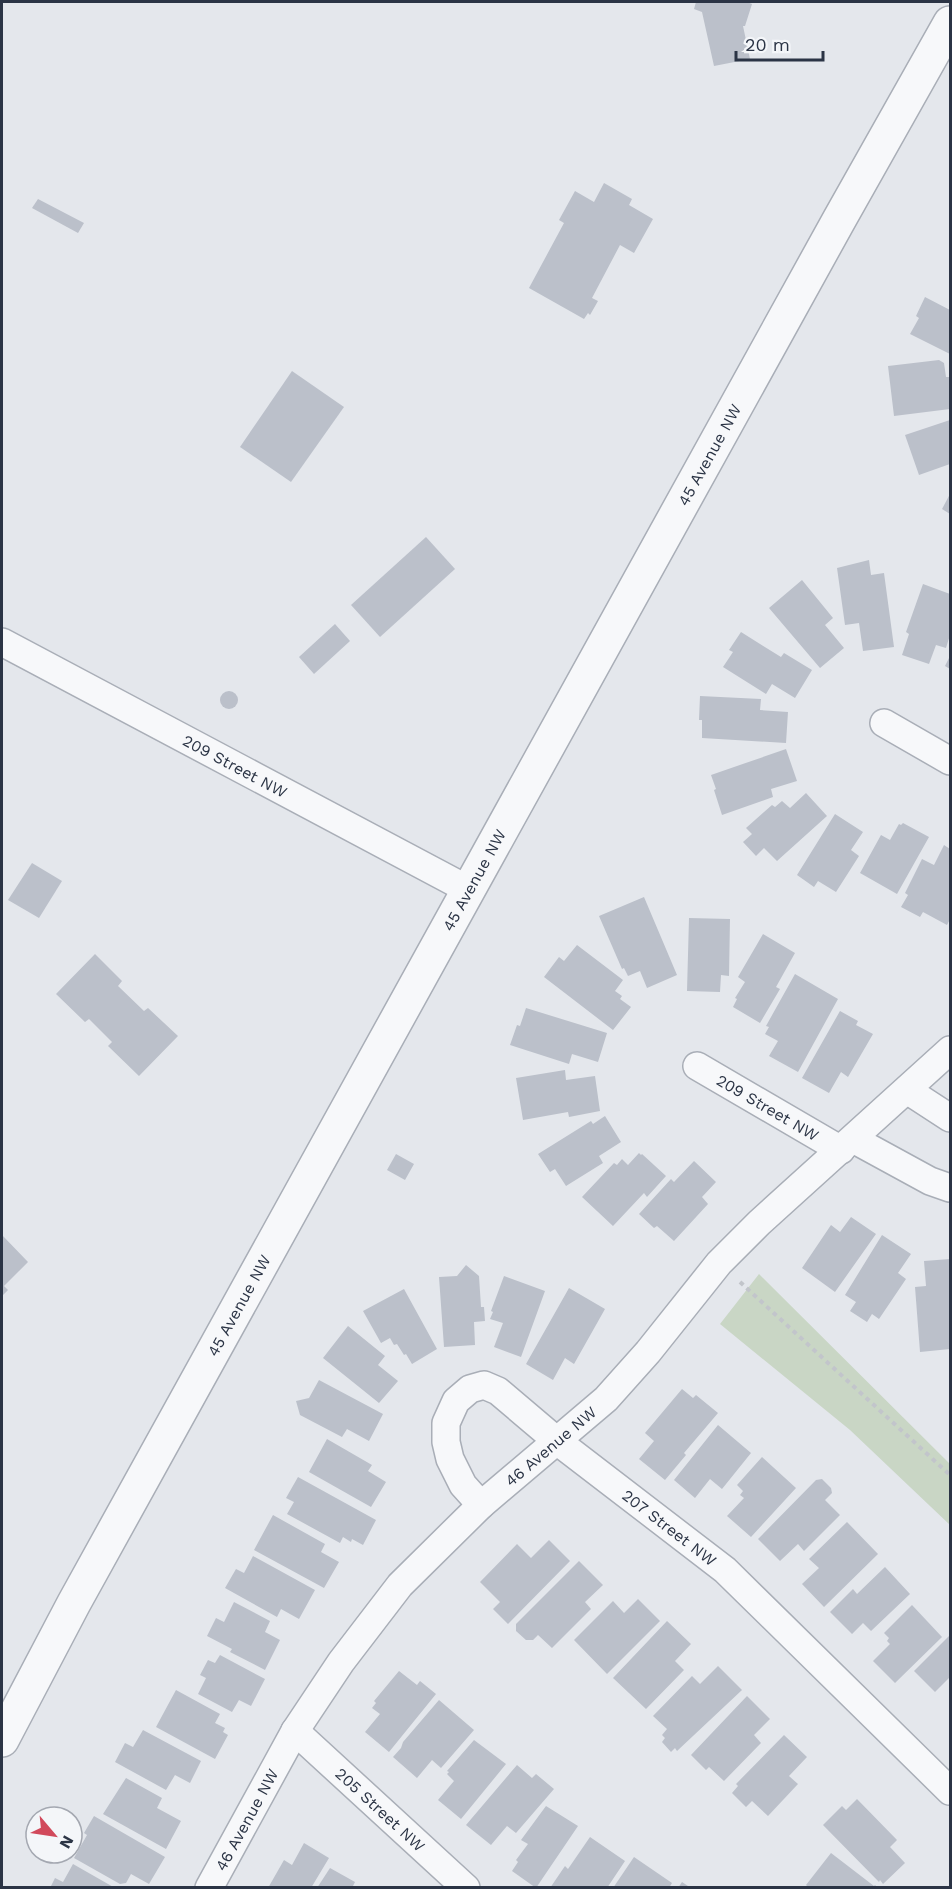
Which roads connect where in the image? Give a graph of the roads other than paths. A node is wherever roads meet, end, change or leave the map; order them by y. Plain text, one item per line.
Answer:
1 (951, 23) edge
2 (2, 642) edge
3 (884, 723) dead end
4 (951, 761) edge
5 (469, 890) junction
6 (951, 1050) edge
7 (697, 1066) dead end
8 (907, 1090) junction
9 (951, 1119) edge
10 (846, 1144) junction
11 (951, 1188) edge
12 (557, 1442) junction
13 (481, 1505) junction
14 (295, 1731) junction
15 (2, 1740) edge
16 (951, 1791) edge
17 (209, 1887) edge
18 (466, 1887) edge

1 - 5 street, 45 Avenue NW
2 - 5 street, 209 Street NW
3 - 4 street
5 - 15 street, 45 Avenue NW
6 - 8 street, 46 Avenue NW
7 - 10 street, 209 Street NW
8 - 9 street
8 - 10 street, 46 Avenue NW
10 - 11 street, 209 Street NW
10 - 12 street, 46 Avenue NW
12 - 13 street, 46 Avenue NW
12 - 13 street, 207 Street NW
12 - 16 street, 207 Street NW
13 - 14 street, 46 Avenue NW
14 - 17 street, 46 Avenue NW
14 - 18 street, 205 Street NW

